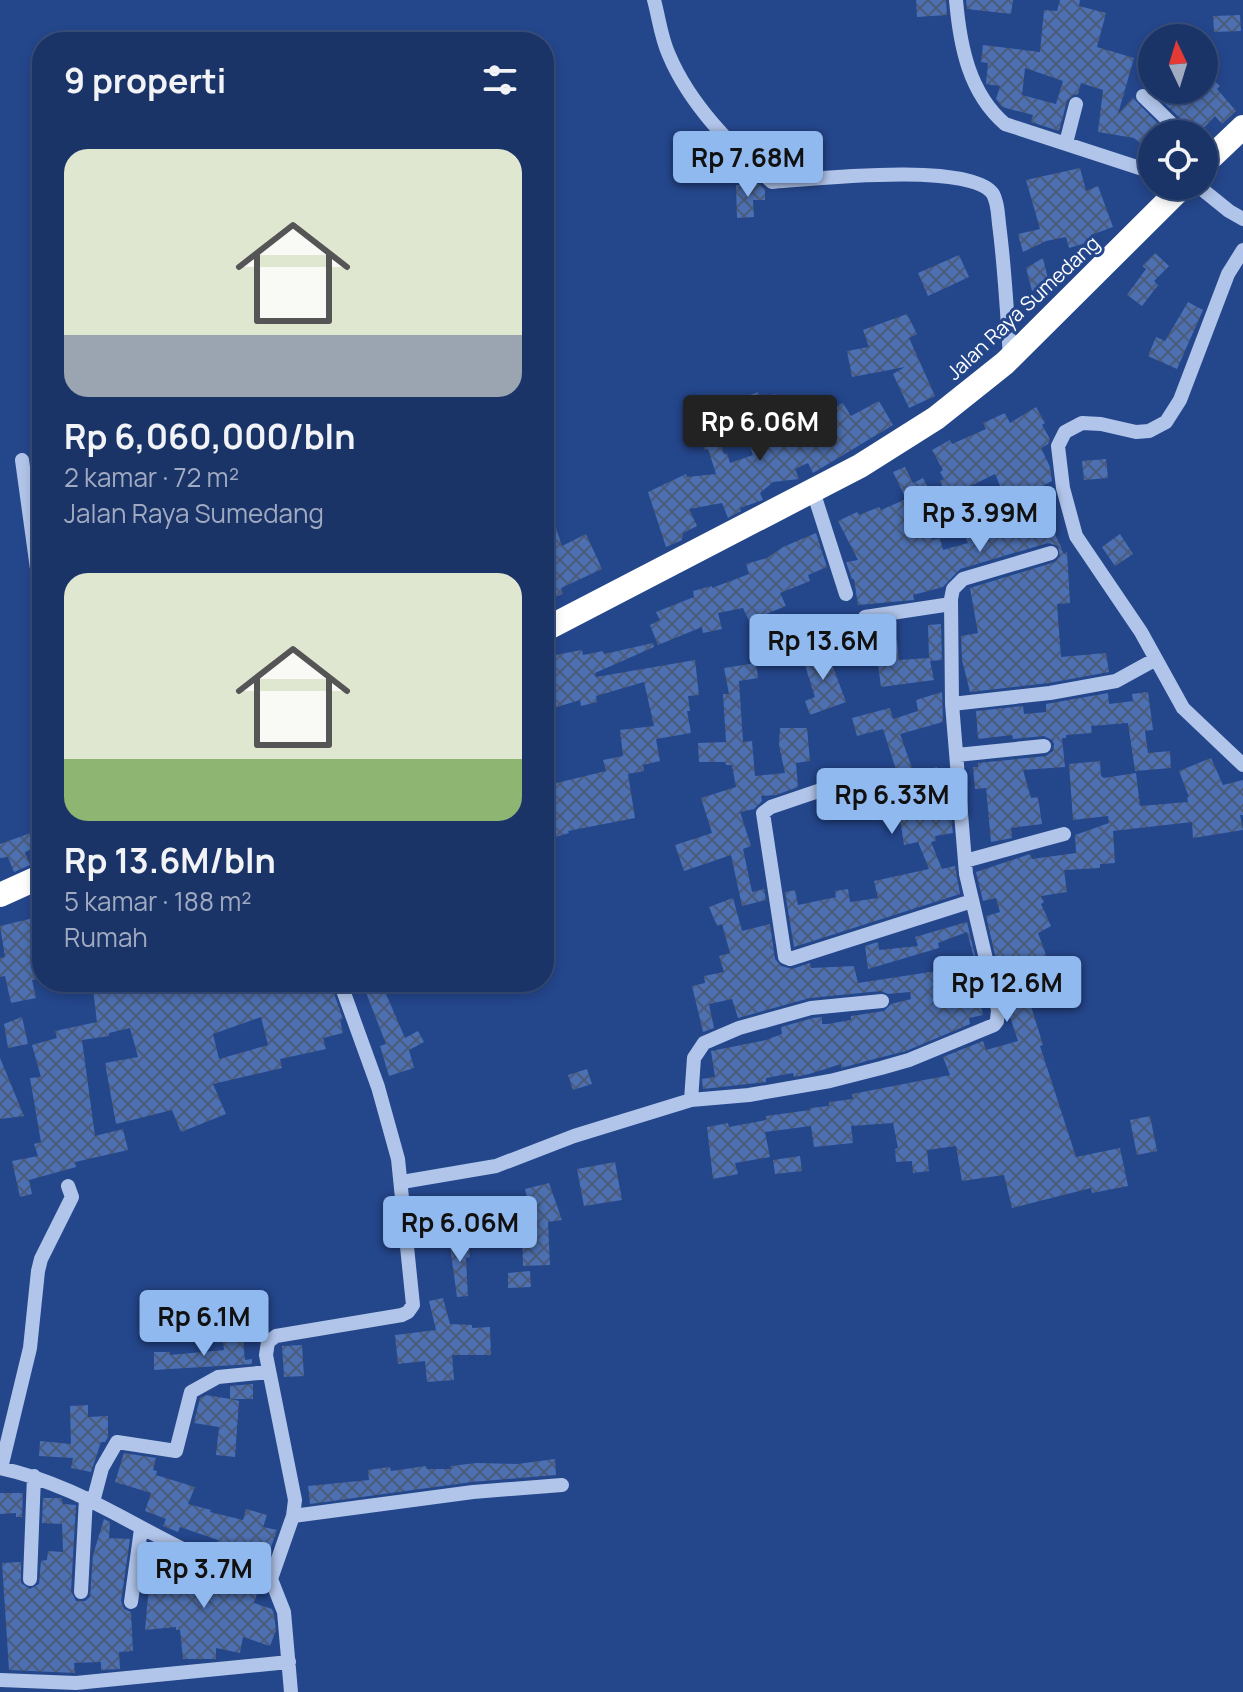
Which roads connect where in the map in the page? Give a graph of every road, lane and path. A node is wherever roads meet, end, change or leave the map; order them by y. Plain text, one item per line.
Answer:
1 (654, 0) edge
2 (956, 0) edge
3 (1076, 104) dead end
4 (1151, 104) edge
5 (1168, 120) edge
6 (1243, 127) edge
7 (1066, 143) junction
8 (1218, 149) edge
9 (1138, 167) edge
10 (1172, 200) edge
11 (1210, 200) edge
12 (1243, 219) edge
13 (1243, 250) edge
14 (1010, 358) junction
15 (22, 460) dead end
16 (813, 491) junction
17 (32, 532) edge
18 (1051, 553) dead end
19 (846, 594) dead end
20 (951, 604) junction
21 (865, 617) dead end
22 (554, 625) edge
23 (1156, 659) junction
24 (952, 704) junction
25 (1044, 746) dead end
26 (957, 755) junction
27 (1243, 765) edge
28 (827, 788) dead end
29 (1064, 834) dead end
30 (965, 861) junction
31 (32, 881) edge
32 (0, 895) edge
33 (972, 901) junction
34 (344, 992) edge
35 (882, 1001) dead end
36 (691, 1100) junction
37 (402, 1182) junction
38 (68, 1186) dead end
39 (268, 1372) junction
40 (0, 1468) edge
41 (34, 1476) junction
42 (562, 1485) dead end
43 (89, 1500) junction
44 (293, 1516) junction
45 (141, 1529) junction
46 (30, 1579) dead end
47 (271, 1579) junction
48 (81, 1592) dead end
49 (131, 1602) dead end
50 (289, 1662) junction
51 (152, 1676) junction
52 (0, 1680) edge
53 (152, 1692) edge
54 (291, 1692) edge

1 - 14 street
2 - 7 street
3 - 7 street
4 - 5 street
6 - 8 highway
7 - 9 street
10 - 14 highway, Jalan Raya Sumedang
11 - 12 street
13 - 23 street
14 - 16 highway, Jalan Raya Sumedang
15 - 17 street
16 - 19 street
16 - 22 highway, Jalan Raya Sumedang
18 - 20 street
20 - 21 street
20 - 24 street
23 - 24 street
23 - 27 street
24 - 26 street
25 - 26 street
26 - 30 street
28 - 33 street
29 - 30 street
30 - 33 street
31 - 32 highway
33 - 36 street
34 - 37 street
35 - 36 street
36 - 37 street
37 - 39 street
38 - 40 street
39 - 43 street
39 - 44 street
40 - 41 street
41 - 43 street
41 - 46 street
42 - 44 street
43 - 45 street
43 - 48 street
44 - 47 street
45 - 47 street
45 - 49 street
47 - 50 street
50 - 51 street
50 - 54 street
51 - 52 street
51 - 53 street

